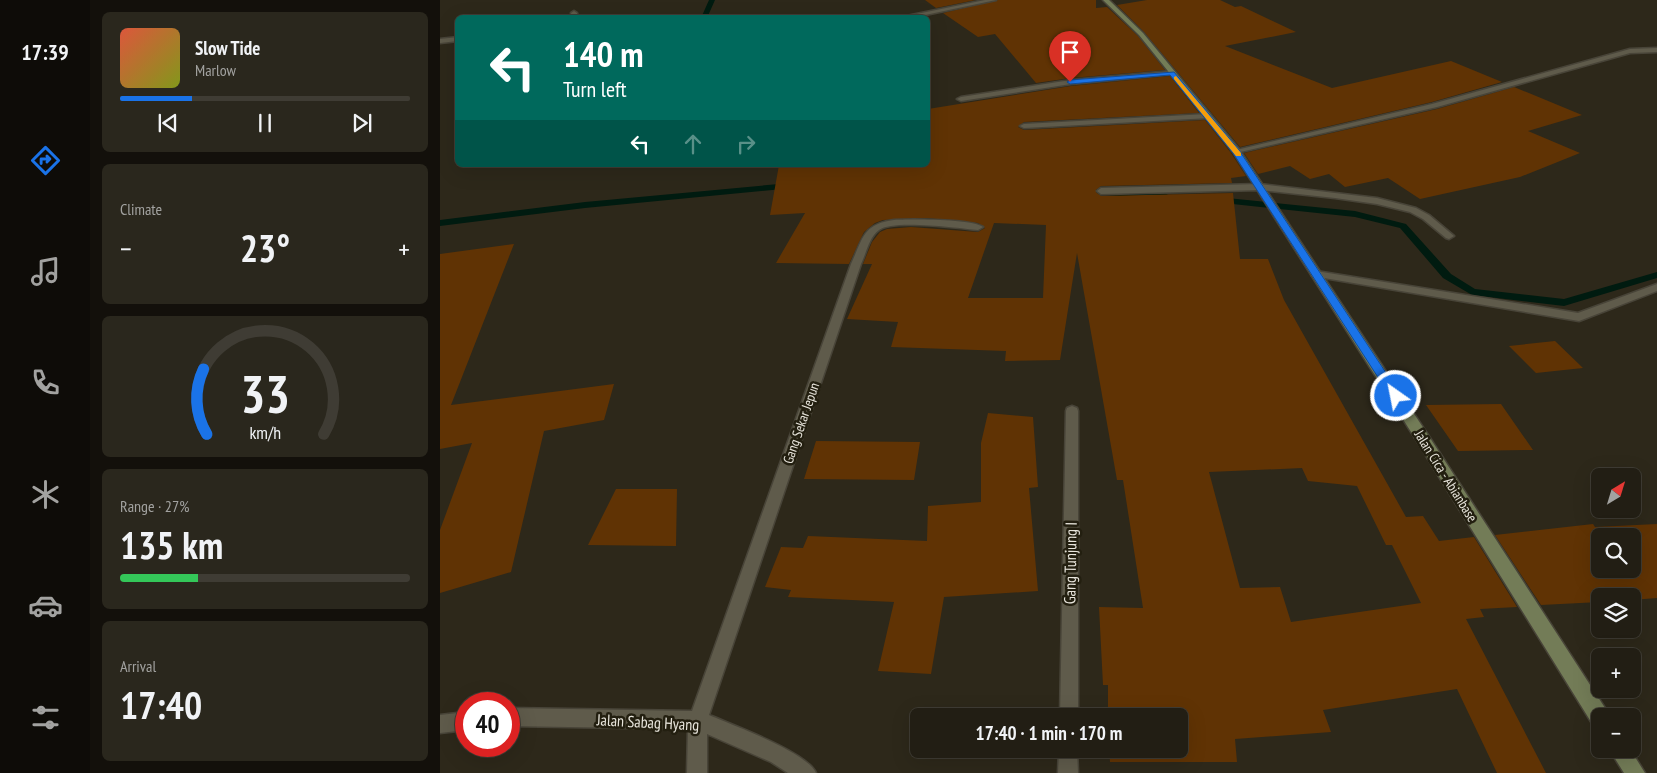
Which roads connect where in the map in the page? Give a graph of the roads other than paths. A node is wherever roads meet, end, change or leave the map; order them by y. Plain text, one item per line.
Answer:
1 (993, 0) edge
2 (1106, 0) edge
3 (916, 15) edge
4 (455, 39) edge
5 (440, 41) edge
6 (1657, 50) edge
7 (1172, 73) junction
8 (961, 99) dead end
9 (1207, 116) junction
10 (1024, 126) dead end
11 (1236, 151) junction
12 (1262, 190) junction
13 (1101, 191) dead end
14 (978, 226) dead end
15 (1448, 236) dead end
16 (1316, 274) junction
17 (1657, 287) edge
18 (1072, 411) dead end
19 (1069, 708) edge
20 (1594, 708) edge
21 (520, 717) edge
22 (698, 720) junction
23 (455, 722) edge
24 (440, 724) edge
25 (1068, 758) edge
26 (1625, 758) edge
27 (697, 773) edge
28 (806, 773) edge
29 (1068, 773) edge
30 (1635, 773) edge

1 - 3 street
2 - 7 street, Jalan Cica - Abianbase
4 - 5 street
6 - 11 street
7 - 8 street
7 - 9 street, Jalan Cica - Abianbase
9 - 10 street
9 - 11 street, Jalan Cica - Abianbase
11 - 12 street, Jalan Cica - Abianbase
12 - 13 street
12 - 15 street
12 - 16 street, Jalan Cica - Abianbase
14 - 22 street, Gang Sekar Jepun
16 - 17 street
16 - 20 street, Jalan Cica - Abianbase
18 - 19 street, Gang Tunjung I
21 - 22 street, Jalan Sabag Hyang
22 - 27 street, Gang Sekar Jepun
22 - 28 street, Jalan Sabag Hyang
23 - 24 street
25 - 29 street
26 - 30 street

